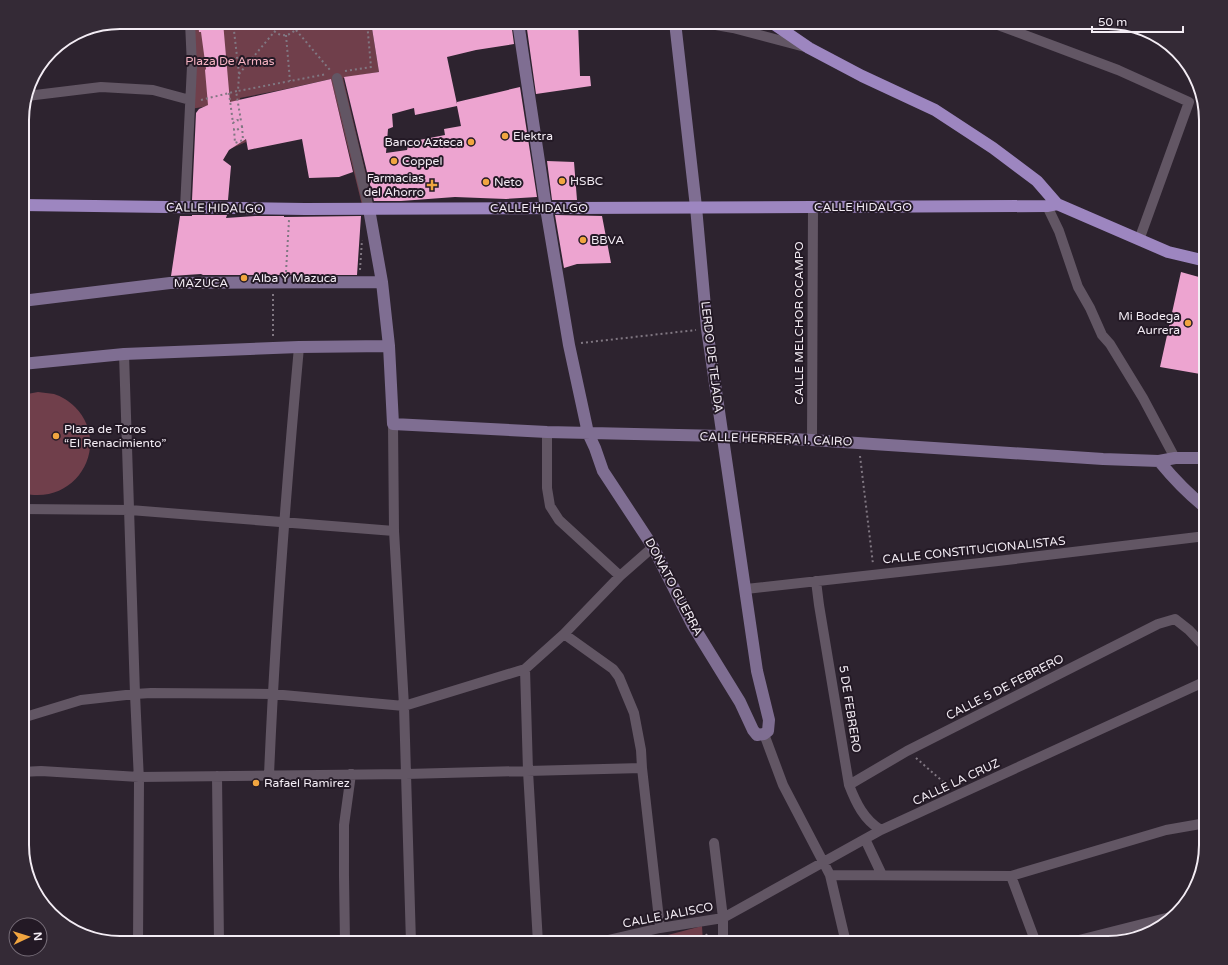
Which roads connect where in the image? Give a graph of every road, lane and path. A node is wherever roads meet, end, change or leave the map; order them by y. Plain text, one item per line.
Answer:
1 (190, 29) edge
2 (234, 29) edge
3 (368, 29) edge
4 (519, 29) edge
5 (676, 29) edge
6 (737, 29) edge
7 (781, 29) edge
8 (1009, 29) edge
9 (296, 30) joint
10 (274, 31) joint
11 (286, 35) junction
12 (809, 48) junction
13 (239, 74) junction
14 (335, 76) junction
15 (290, 81) junction
16 (237, 91) junction
17 (229, 93) junction
18 (32, 95) edge
19 (193, 100) junction
20 (243, 140) joint
21 (29, 205) edge
22 (1052, 205) junction
23 (696, 207) junction
24 (813, 207) junction
25 (185, 208) junction
26 (546, 208) junction
27 (289, 209) junction
28 (369, 209) junction
29 (362, 238) dead end
30 (1139, 240) junction
31 (1199, 259) edge
32 (286, 282) junction
33 (360, 282) junction
34 (382, 282) junction
35 (273, 283) junction
36 (29, 300) edge
37 (707, 329) junction
38 (569, 345) junction
39 (389, 346) junction
40 (299, 347) junction
41 (273, 348) junction
42 (124, 354) junction
43 (29, 363) edge
44 (393, 424) junction
45 (546, 432) junction
46 (588, 434) junction
47 (722, 436) junction
48 (812, 440) junction
49 (859, 442) junction
50 (1175, 458) junction
51 (1199, 458) edge
52 (1159, 461) junction
53 (1199, 503) edge
54 (29, 509) edge
55 (130, 510) junction
56 (284, 523) junction
57 (394, 531) junction
58 (1199, 537) edge
59 (654, 547) junction
60 (874, 575) junction
61 (620, 576) junction
62 (816, 581) junction
63 (746, 589) junction
64 (564, 634) junction
65 (1199, 641) edge
66 (525, 669) junction
67 (1199, 684) edge
68 (135, 694) junction
69 (272, 694) junction
70 (404, 706) junction
71 (29, 716) edge
72 (764, 734) junction
73 (907, 751) junction
74 (642, 768) junction
75 (528, 771) junction
76 (29, 772) edge
77 (351, 774) junction
78 (406, 774) junction
79 (269, 775) junction
80 (217, 776) junction
81 (139, 777) junction
82 (849, 785) junction
83 (958, 795) junction
84 (1199, 824) edge
85 (881, 830) junction
86 (865, 839) junction
87 (714, 843) dead end
88 (823, 862) junction
89 (830, 875) junction
90 (882, 875) junction
91 (1011, 876) junction
92 (723, 918) junction
93 (1161, 919) edge
94 (660, 928) junction
95 (138, 936) edge
96 (219, 936) edge
97 (345, 936) edge
98 (411, 936) edge
99 (538, 936) edge
100 (625, 936) edge
101 (723, 936) edge
102 (844, 936) edge
103 (1033, 936) edge
104 (1095, 936) edge

1 - 19 street
2 - 13 path
3 - 14 path
4 - 26 main road, DONATO GUERRA
5 - 23 main road, LERDO DE TEJADA
6 - 12 street
7 - 12 main road
8 - 30 street
9 - 11 path
9 - 14 path
10 - 11 path
10 - 13 path
11 - 15 path
12 - 22 main road
13 - 16 path
14 - 15 path
14 - 28 street
15 - 16 path
16 - 17 path
16 - 17 path
17 - 19 path
18 - 19 street
19 - 25 street
20 - 20 path
21 - 25 main road, CALLE HIDALGO
22 - 24 main road, CALLE HIDALGO
22 - 30 main road
22 - 50 street
23 - 24 main road, CALLE HIDALGO
23 - 26 main road, CALLE HIDALGO
23 - 37 main road, LERDO DE TEJADA
24 - 48 street, CALLE MELCHOR OCAMPO
25 - 27 main road, CALLE HIDALGO
26 - 28 main road, CALLE HIDALGO
26 - 38 main road, DONATO GUERRA
27 - 28 main road, CALLE HIDALGO
27 - 32 path
28 - 34 main road
29 - 33 path
30 - 31 main road
32 - 33 main road, MAZUCA
32 - 35 main road, MAZUCA
33 - 34 main road, MAZUCA
34 - 39 main road
35 - 36 main road, MAZUCA
35 - 41 path
37 - 38 path
37 - 47 main road, LERDO DE TEJADA
38 - 46 main road, DONATO GUERRA
39 - 40 main road
39 - 44 main road
40 - 41 main road
40 - 56 street
41 - 42 main road
42 - 43 main road
42 - 55 street
44 - 45 main road, CALLE HERRERA I. CAIRO
44 - 57 street
45 - 46 main road, CALLE HERRERA I. CAIRO
45 - 61 street
46 - 47 main road, CALLE HERRERA I. CAIRO
46 - 59 main road, DONATO GUERRA
47 - 48 main road, CALLE HERRERA I. CAIRO
47 - 63 main road, LERDO DE TEJADA
48 - 49 main road, CALLE HERRERA I. CAIRO
49 - 52 main road, CALLE HERRERA I. CAIRO
49 - 60 path
50 - 51 main road, CALLE HERRERA I. CAIRO
50 - 52 main road, CALLE HERRERA I. CAIRO
52 - 53 main road
54 - 55 street
55 - 56 street
55 - 68 street
56 - 57 street
56 - 69 street
57 - 70 street
58 - 60 street, CALLE CONSTITUCIONALISTAS
59 - 61 street
59 - 72 main road, DONATO GUERRA
60 - 62 street, CALLE CONSTITUCIONALISTAS
61 - 64 street
62 - 63 street, CALLE CONSTITUCIONALISTAS
62 - 82 street, 5 DE FEBRERO
63 - 72 main road, LERDO DE TEJADA
64 - 66 street
64 - 74 street
65 - 73 street, CALLE 5 DE FEBRERO
66 - 70 street
66 - 75 street
67 - 83 street, CALLE LA CRUZ
68 - 69 street
68 - 71 street
68 - 81 street
69 - 70 street
69 - 79 street
70 - 78 street
72 - 88 street
73 - 82 street, CALLE 5 DE FEBRERO
73 - 83 path
74 - 75 street
74 - 94 street
75 - 78 street
75 - 99 street
76 - 81 street
77 - 78 street
77 - 79 street
77 - 97 street
78 - 98 street
79 - 80 street
80 - 81 street
80 - 96 street
81 - 95 street
82 - 85 street, 5 DE FEBRERO
83 - 85 street, CALLE LA CRUZ
84 - 91 street
85 - 86 street, CALLE LA CRUZ
86 - 88 street, CALLE LA CRUZ
86 - 90 street
87 - 92 street
88 - 89 street
88 - 92 street, CALLE LA CRUZ
89 - 90 street
89 - 102 street
90 - 91 street
91 - 103 street
92 - 94 street, CALLE JALISCO
92 - 101 street
93 - 104 street
94 - 100 street, CALLE JALISCO

